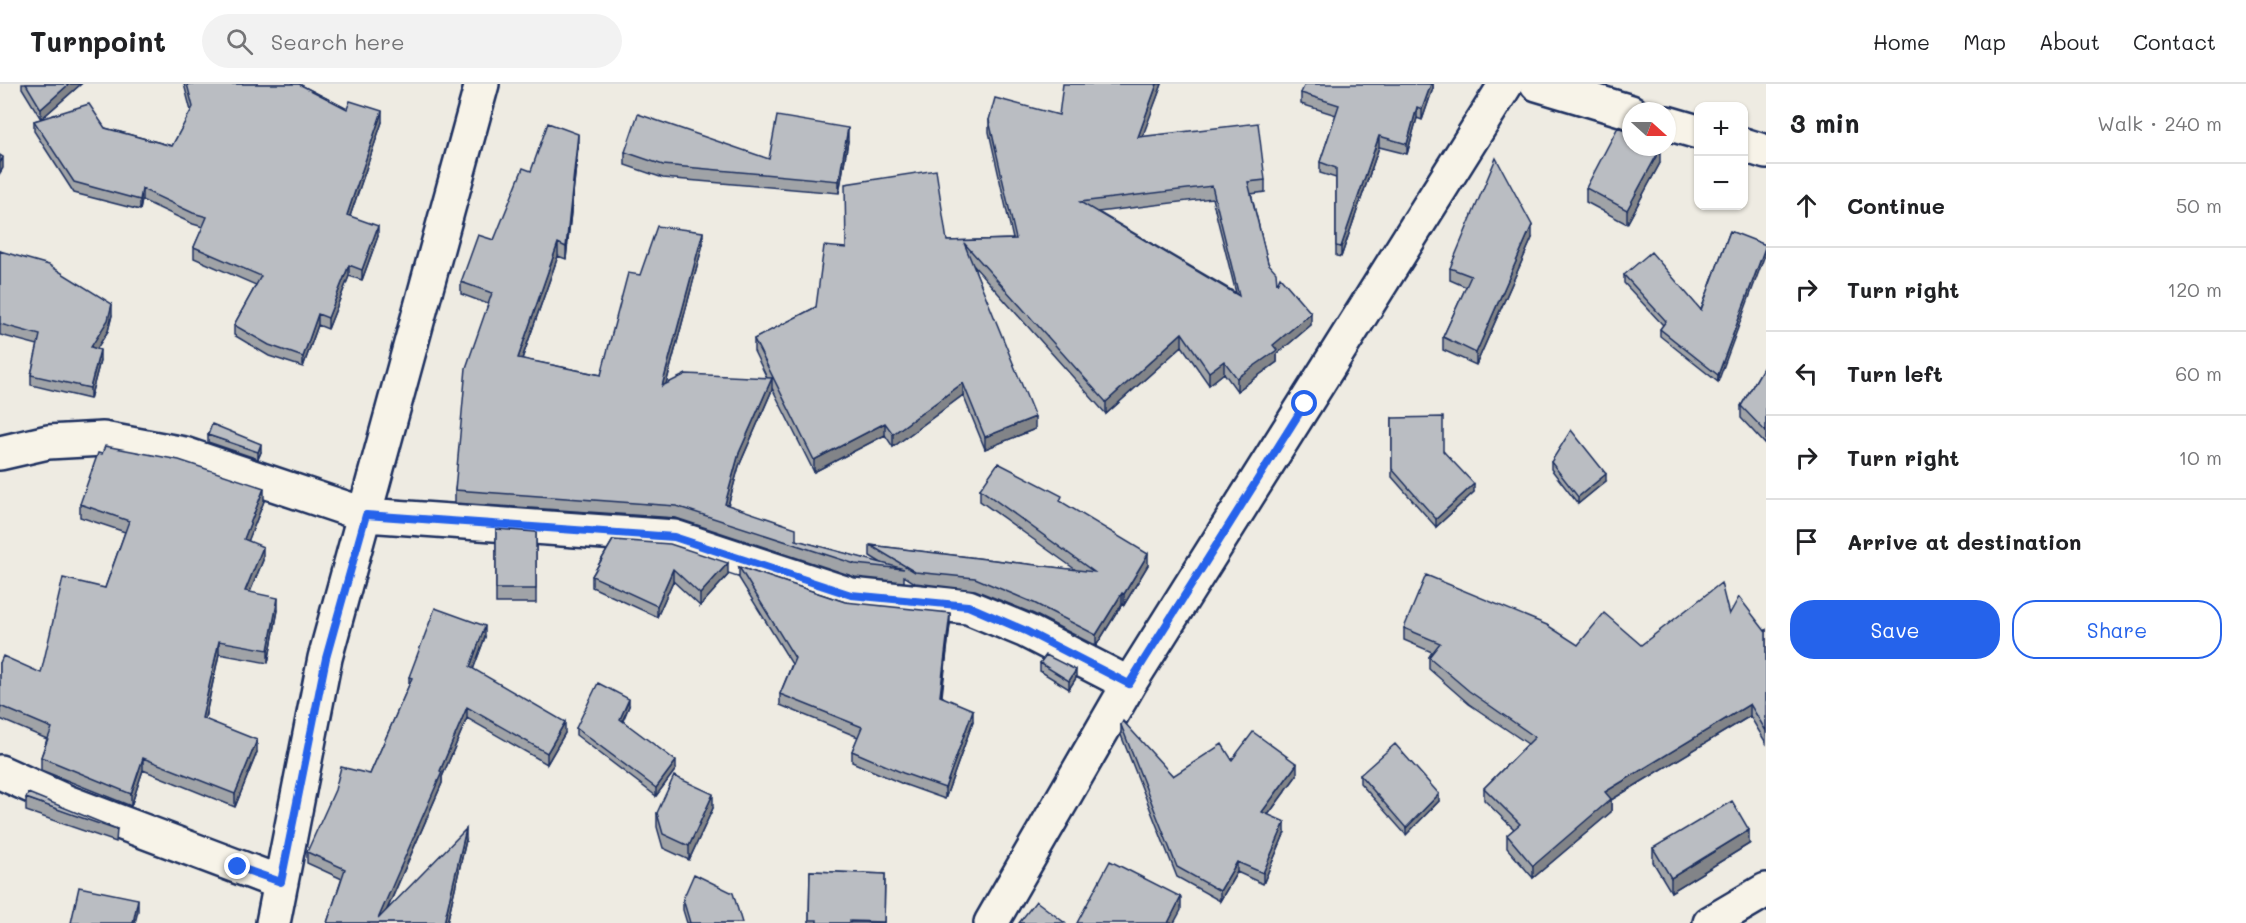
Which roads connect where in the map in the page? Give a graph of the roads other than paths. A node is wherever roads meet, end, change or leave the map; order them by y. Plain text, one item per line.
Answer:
1 (482, 84) edge
2 (1506, 84) edge
3 (1537, 84) edge
4 (1622, 109) edge
5 (1676, 126) edge
6 (1694, 131) edge
7 (1748, 147) edge
8 (1766, 152) edge
9 (0, 453) edge
10 (366, 515) junction
11 (1129, 684) junction
12 (0, 772) edge
13 (281, 882) junction
14 (1766, 890) edge
15 (273, 923) edge
16 (991, 923) edge
17 (1710, 923) edge

1 - 10 street
2 - 11 street
3 - 4 street
5 - 6 street
7 - 8 street
9 - 10 street
10 - 11 street
10 - 13 street
11 - 16 street
12 - 13 street
13 - 15 street
14 - 17 street

